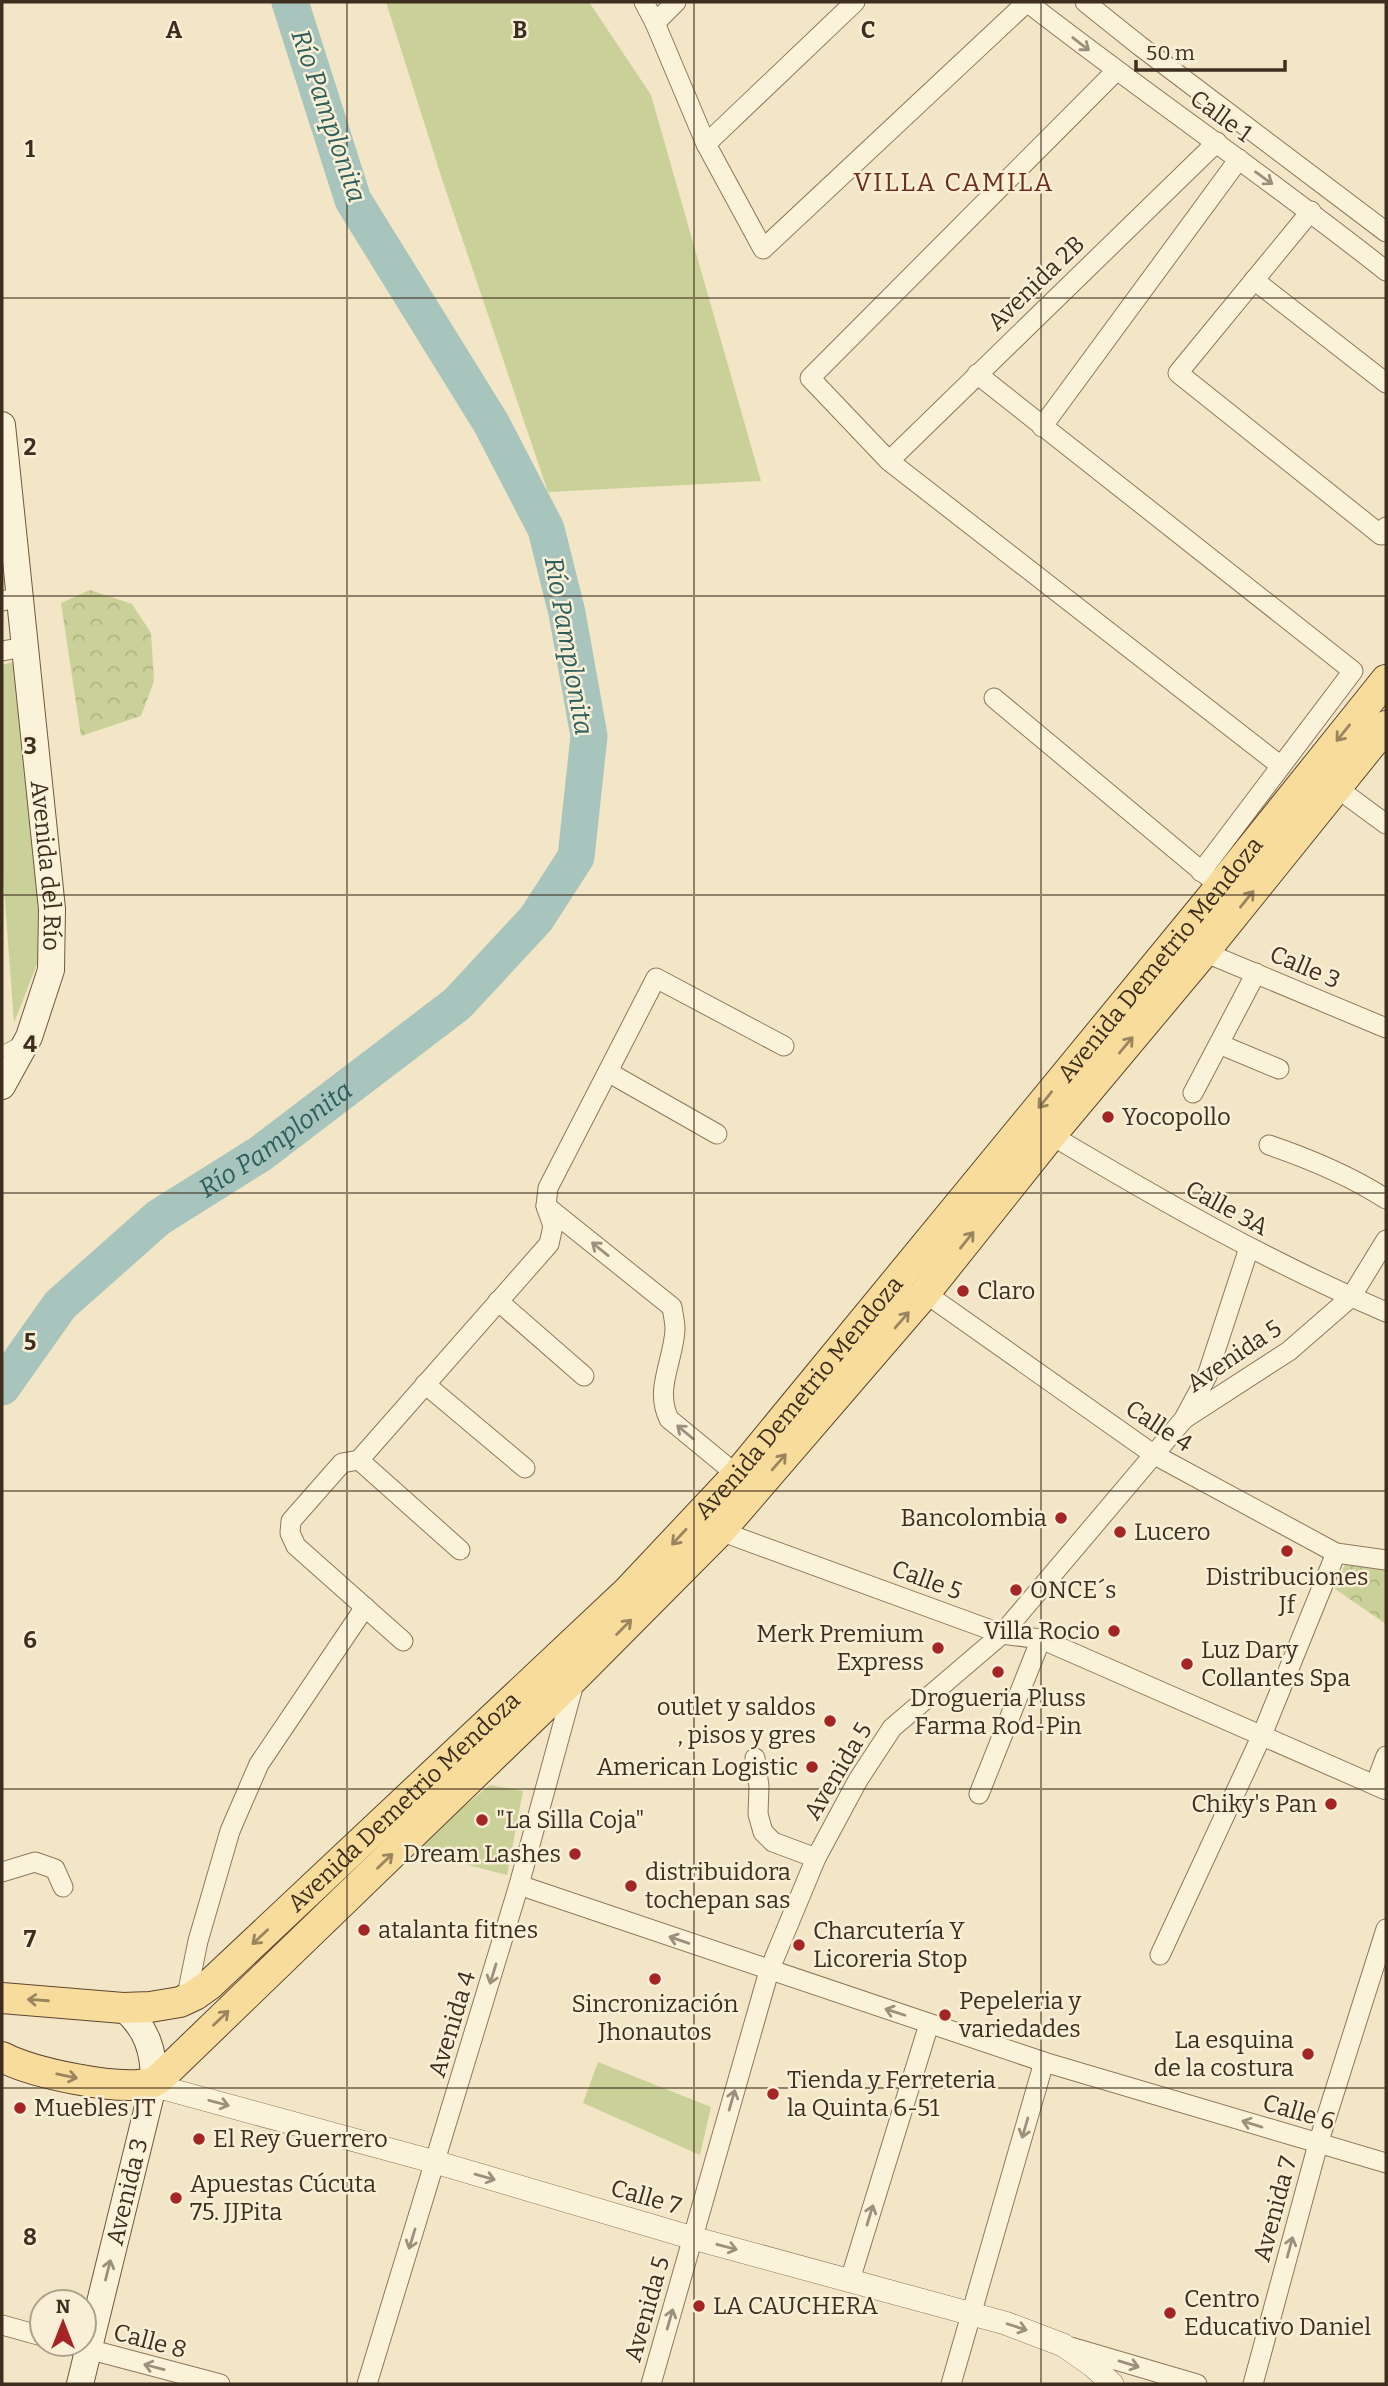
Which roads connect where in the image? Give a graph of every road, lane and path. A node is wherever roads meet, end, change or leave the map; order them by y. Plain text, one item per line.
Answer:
1 (644, 2) edge
2 (676, 2) edge
3 (856, 2) edge
4 (1027, 2) edge
5 (1085, 2) edge
6 (655, 23) junction
7 (1116, 72) junction
8 (1217, 142) junction
9 (706, 144) junction
10 (1239, 159) junction
11 (1311, 211) junction
12 (1386, 232) edge
13 (1386, 271) edge
14 (1254, 279) junction
15 (977, 374) junction
16 (1386, 383) edge
17 (2, 425) edge
18 (1042, 427) junction
19 (890, 461) junction
20 (1386, 527) edge
21 (11, 599) edge
22 (13, 649) edge
23 (1386, 680) edge
24 (994, 698) dead end
25 (1386, 726) edge
26 (1281, 766) junction
27 (1337, 788) junction
28 (1386, 824) edge
29 (1211, 879) junction
30 (1204, 952) junction
31 (1256, 973) junction
32 (1386, 1028) edge
33 (29, 1037) junction
34 (1219, 1044) junction
35 (784, 1046) dead end
36 (2, 1051) edge
37 (1279, 1069) dead end
38 (608, 1072) junction
39 (2, 1086) edge
40 (1193, 1093) dead end
41 (717, 1134) dead end
42 (1051, 1135) junction
43 (1269, 1145) dead end
44 (1386, 1199) edge
45 (546, 1206) junction
46 (1386, 1240) edge
47 (1249, 1248) junction
48 (925, 1293) junction
49 (1351, 1297) junction
50 (498, 1301) junction
51 (1386, 1311) edge
52 (584, 1376) dead end
53 (425, 1384) junction
54 (1184, 1419) junction
55 (1153, 1454) junction
56 (359, 1460) junction
57 (525, 1468) dead end
58 (737, 1475) junction
59 (720, 1531) junction
60 (460, 1550) dead end
61 (1336, 1553) junction
62 (1386, 1560) edge
63 (365, 1607) junction
64 (1002, 1634) junction
65 (1041, 1639) junction
66 (403, 1641) dead end
67 (576, 1676) junction
68 (1262, 1735) junction
69 (1386, 1756) edge
70 (755, 1758) dead end
71 (1380, 1788) edge
72 (979, 1794) dead end
73 (816, 1858) junction
74 (2, 1872) edge
75 (520, 1885) junction
76 (63, 1887) dead end
77 (1386, 1929) edge
78 (1160, 1955) dead end
79 (769, 1971) junction
80 (2, 1998) edge
81 (186, 2000) junction
82 (123, 2008) junction
83 (929, 2024) junction
84 (2, 2057) edge
85 (1044, 2062) junction
86 (154, 2082) junction
87 (1318, 2144) junction
88 (435, 2162) junction
89 (1386, 2163) edge
90 (693, 2238) junction
91 (850, 2280) junction
92 (95, 2288) edge
93 (972, 2313) junction
94 (2, 2325) edge
95 (28, 2332) edge
96 (1063, 2345) junction
97 (98, 2352) edge
98 (79, 2358) edge
99 (80, 2384) edge
100 (220, 2384) edge
101 (367, 2384) edge
102 (651, 2384) edge
103 (951, 2384) edge
104 (1112, 2384) edge
105 (1197, 2384) edge
106 (1254, 2384) edge

1 - 6 street
2 - 6 street
3 - 9 street
4 -> 7 street, Calle 1
4 - 9 street
5 - 12 street, Calle 1
6 - 9 street
7 - 8 street, Calle 1
7 - 19 street
8 - 10 street, Calle 1
8 - 15 street, Avenida 2B
10 -> 11 street, Calle 1
10 - 18 street
11 - 13 street, Calle 1
11 - 14 street
14 - 16 street
14 - 20 street
15 - 18 street
15 - 19 street, Avenida 2B
17 - 21 main road, Avenida del Río
18 - 26 street
19 - 26 street
21 - 22 main road, Avenida del Río
22 - 33 main road, Avenida del Río
23 -> 29 main road, Avenida Demetrio Mendoza
24 - 29 street
25 - 27 main road, Avenida Demetrio Mendoza
26 - 29 street
27 - 28 street
30 -> 27 main road, Avenida Demetrio Mendoza
29 -> 58 main road, Avenida Demetrio Mendoza
30 - 31 street, Calle 3
42 -> 30 main road, Avenida Demetrio Mendoza
31 - 32 street, Calle 3
31 - 34 street
33 - 36 lane
33 - 39 main road, Avenida del Río
34 - 37 street
34 - 40 street
35 - 38 street
38 - 41 street
38 - 45 street
42 - 47 street, Calle 3A
48 -> 42 main road, Avenida Demetrio Mendoza
43 - 44 street
45 - 50 street
58 -> 45 street
46 - 49 street, Avenida 5
47 - 49 street, Calle 3A
47 - 54 street
48 - 55 street, Calle 4
59 -> 48 main road, Avenida Demetrio Mendoza
49 - 51 street, Calle 3A
49 - 54 street, Avenida 5
50 - 52 street
50 - 53 street
53 - 56 street
53 - 57 street
54 - 55 street, Avenida 5
55 - 61 street, Calle 4
55 - 64 street, Avenida 5
56 - 60 street
56 - 63 street
58 -> 81 main road, Avenida Demetrio Mendoza
59 - 64 street, Calle 5
67 -> 59 main road, Avenida Demetrio Mendoza
61 - 62 street, Calle 4
61 - 68 street
63 - 66 street
63 - 81 street
64 - 65 street, Calle 5
64 - 73 street, Avenida 5
65 - 68 street, Calle 5
65 - 72 street
67 - 75 street, Avenida 4
86 -> 67 main road, Avenida Demetrio Mendoza
68 - 71 street, Calle 5
68 - 78 street
69 - 71 street
70 - 73 street
73 - 79 street, Avenida 5
74 - 76 street
79 -> 75 street, Calle 6
75 -> 88 street, Avenida 4
77 - 87 street, Avenida 7
83 -> 79 street, Calle 6
90 -> 79 street, Avenida 5
82 -> 80 main road, Avenida Demetrio Mendoza
81 - 82 main road, Avenida Demetrio Mendoza
82 - 86 main road, Avenida 3
83 - 85 street, Calle 6
91 -> 83 street
84 -> 86 main road
87 -> 85 street, Calle 6
85 -> 93 street
86 -> 88 street, Calle 7
92 -> 86 main road, Avenida 3
87 - 89 street, Calle 6
106 -> 87 street, Avenida 7
88 -> 90 street, Calle 7
88 -> 101 street, Avenida 4
90 -> 91 street, Calle 7
102 -> 90 street, Avenida 5
91 - 93 street, Calle 7
93 -> 96 street, Calle 7
93 - 103 street
94 - 95 street
96 - 104 street, Calle 7
96 -> 105 street
100 -> 97 street, Calle 8
98 - 99 main road, Avenida 3

